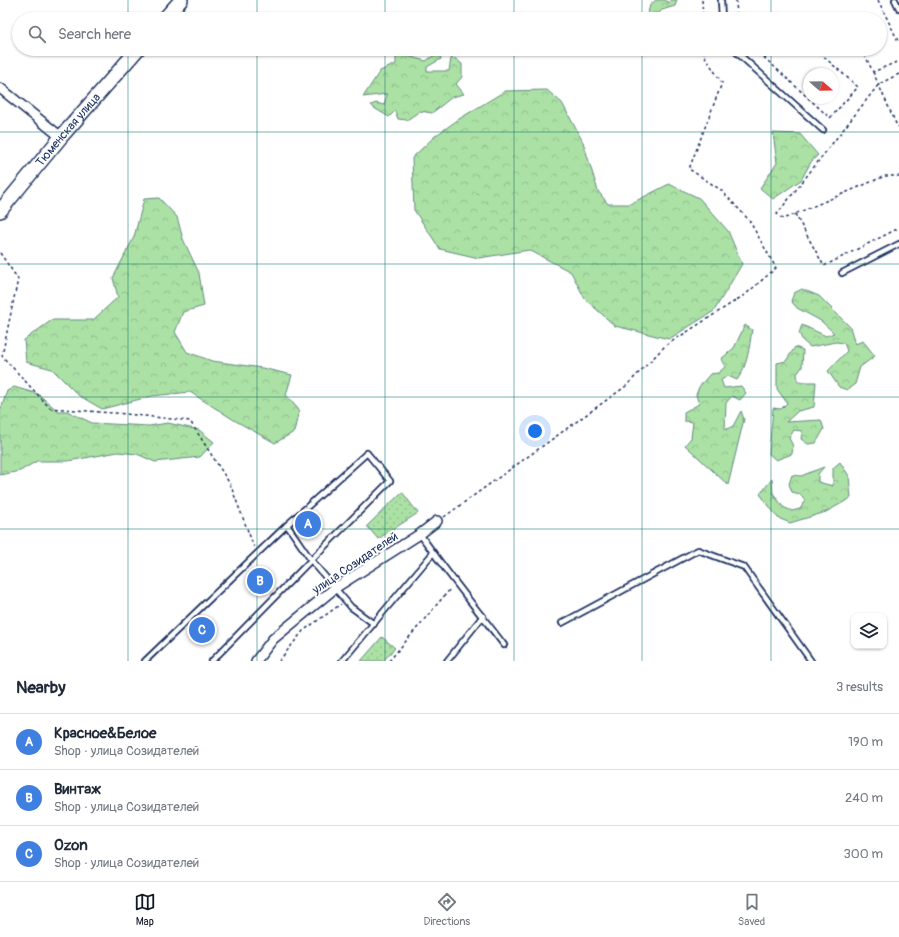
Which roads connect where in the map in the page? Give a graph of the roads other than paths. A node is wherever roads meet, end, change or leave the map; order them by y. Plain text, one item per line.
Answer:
1 (181, 0) edge
2 (721, 0) edge
3 (895, 0) edge
4 (899, 8) edge
5 (170, 12) edge
6 (722, 12) edge
7 (132, 56) edge
8 (741, 56) edge
9 (0, 88) edge
10 (824, 130) dead end
11 (61, 137) junction
12 (0, 211) edge
13 (899, 244) edge
14 (842, 273) dead end
15 (437, 521) road end
16 (287, 525) junction
17 (420, 534) junction
18 (433, 553) junction
19 (311, 560) junction
20 (335, 588) junction
21 (483, 616) junction
22 (562, 623) dead end
23 (374, 624) junction
24 (504, 645) dead end
25 (145, 661) edge
26 (212, 661) edge
27 (256, 661) edge
28 (342, 661) edge
29 (447, 661) edge
30 (811, 661) edge

1 - 5 street
2 - 6 lane
3 - 4 lane
7 - 11 street, Тюменская улица
8 - 10 lane
9 - 11 street
11 - 12 street, Тюменская улица
13 - 14 lane
15 - 17 street, улица Созидателей
16 - 19 lane
16 - 19 lane
16 - 25 lane
17 - 18 lane
17 - 20 street, улица Созидателей
18 - 21 lane
18 - 23 lane
19 - 20 lane
19 - 26 lane
20 - 23 lane
20 - 27 street, улица Созидателей
21 - 24 lane
21 - 29 lane
22 - 30 lane
23 - 28 lane

